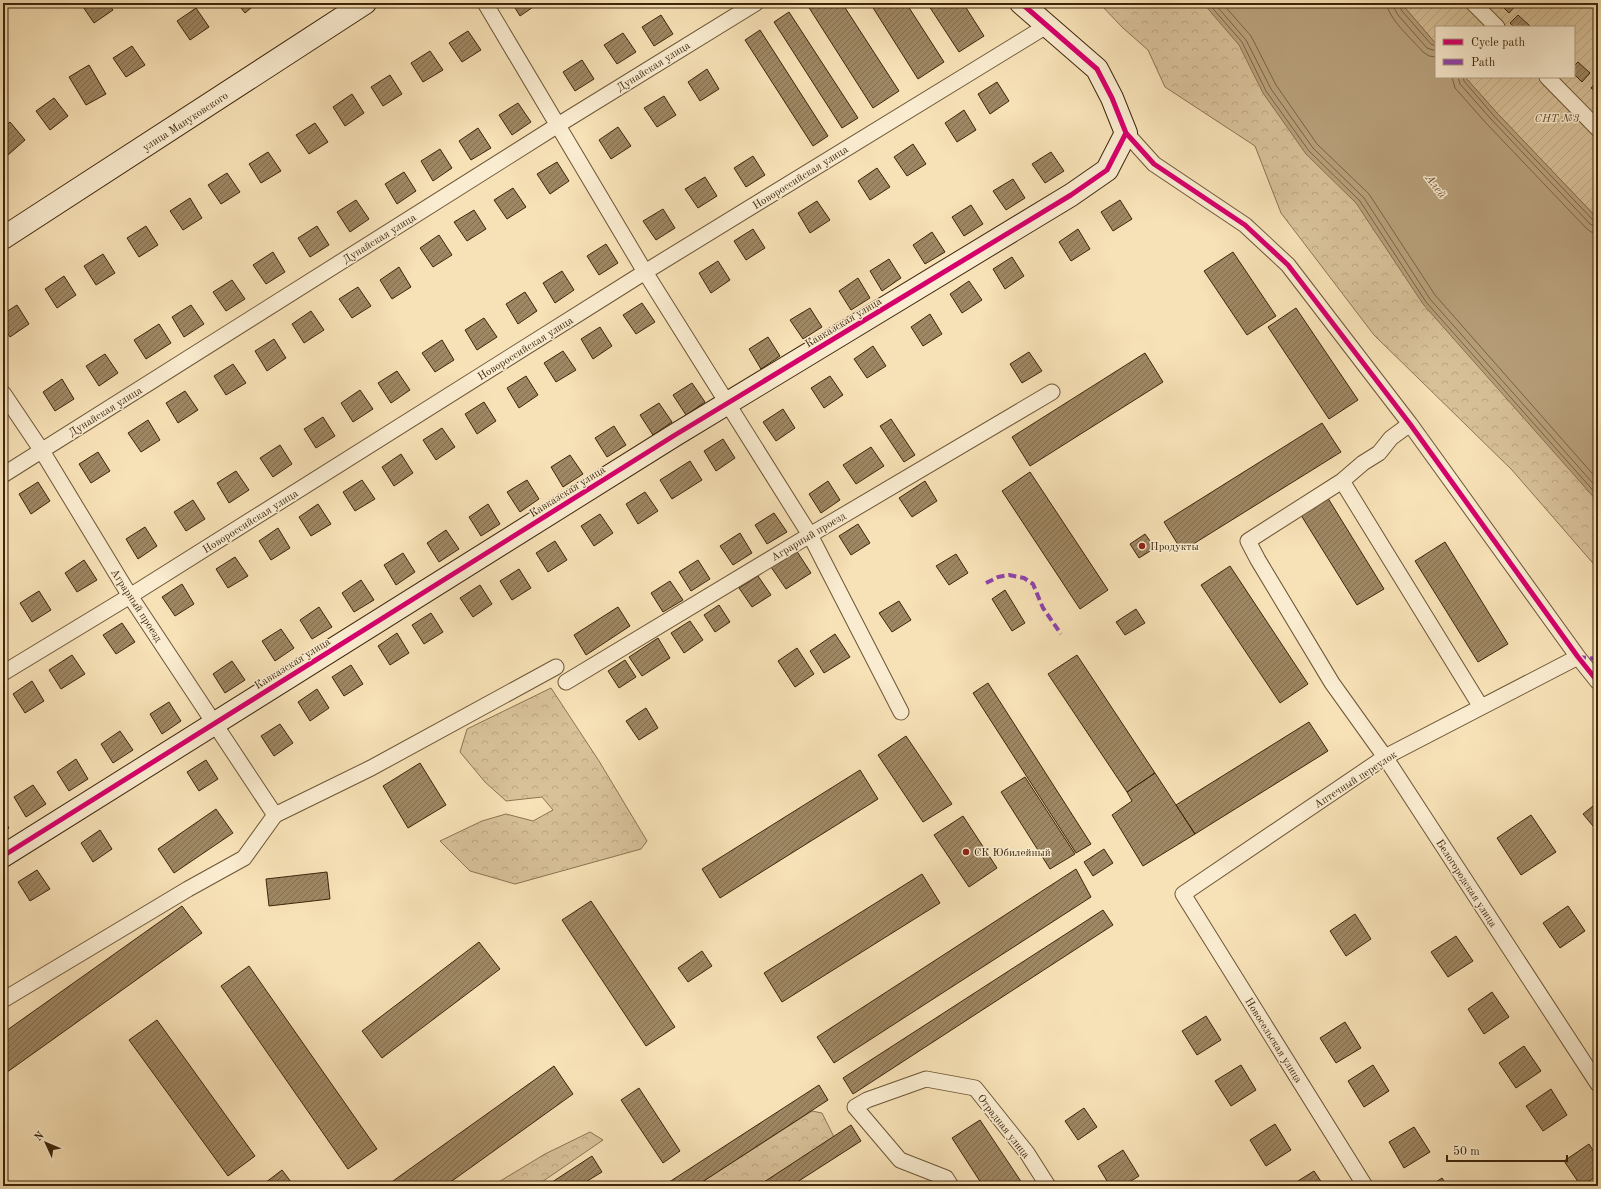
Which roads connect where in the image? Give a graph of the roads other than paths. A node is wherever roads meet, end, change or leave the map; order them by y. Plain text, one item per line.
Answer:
1 (365, 3) edge
2 (485, 3) edge
3 (756, 3) edge
4 (1021, 3) edge
5 (1473, 3) edge
6 (1048, 25) junction
7 (1496, 26) edge
8 (1548, 78) edge
9 (558, 125) junction
10 (1598, 129) edge
11 (1126, 132) junction
12 (3, 238) edge
13 (645, 272) junction
14 (1052, 392) dead end
15 (3, 393) edge
16 (728, 403) junction
17 (1410, 424) junction
18 (42, 451) junction
19 (3, 475) edge
20 (1342, 481) junction
21 (810, 535) junction
22 (130, 596) junction
23 (1578, 657) junction
24 (556, 667) dead end
25 (3, 674) edge
26 (566, 682) dead end
27 (1598, 682) edge
28 (1481, 707) junction
29 (901, 712) dead end
30 (215, 723) junction
31 (1384, 757) junction
32 (275, 815) junction
33 (3, 856) edge
34 (1183, 894) joint
35 (3, 1000) edge
36 (1598, 1084) edge
37 (951, 1186) edge
38 (1048, 1186) edge
39 (1364, 1186) edge

1 - 12 street, улица Мануковского
2 - 9 street
3 - 9 street, Дунайская улица
4 - 6 street
5 - 7 street
6 - 11 street
6 - 13 street, Новороссийская улица
8 - 10 street
9 - 13 street
9 - 18 street, Дунайская улица
11 - 16 street, Кавказская улица
11 - 17 street
13 - 16 street
13 - 22 street, Новороссийская улица
14 - 21 street, Аграрный проезд
15 - 18 street, Аграрный проезд
16 - 21 street
16 - 30 street, Кавказская улица
17 - 20 street
17 - 23 street
18 - 19 street, Дунайская улица
18 - 22 street, Аграрный проезд
20 - 28 street
20 - 31 street, Белогородская улица
21 - 26 street, Аграрный проезд
21 - 29 street
22 - 25 street, Новороссийская улица
22 - 30 street, Аграрный проезд
23 - 27 street
23 - 28 street, Аптечный переулок
24 - 32 street
28 - 31 street, Аптечный переулок
30 - 32 street, Аграрный проезд
30 - 33 street, Кавказская улица
31 - 34 street, Аптечный переулок
31 - 36 street, Белогородская улица
32 - 35 street
34 - 39 street, Новосельская улица
37 - 38 street, Отрадная улица

